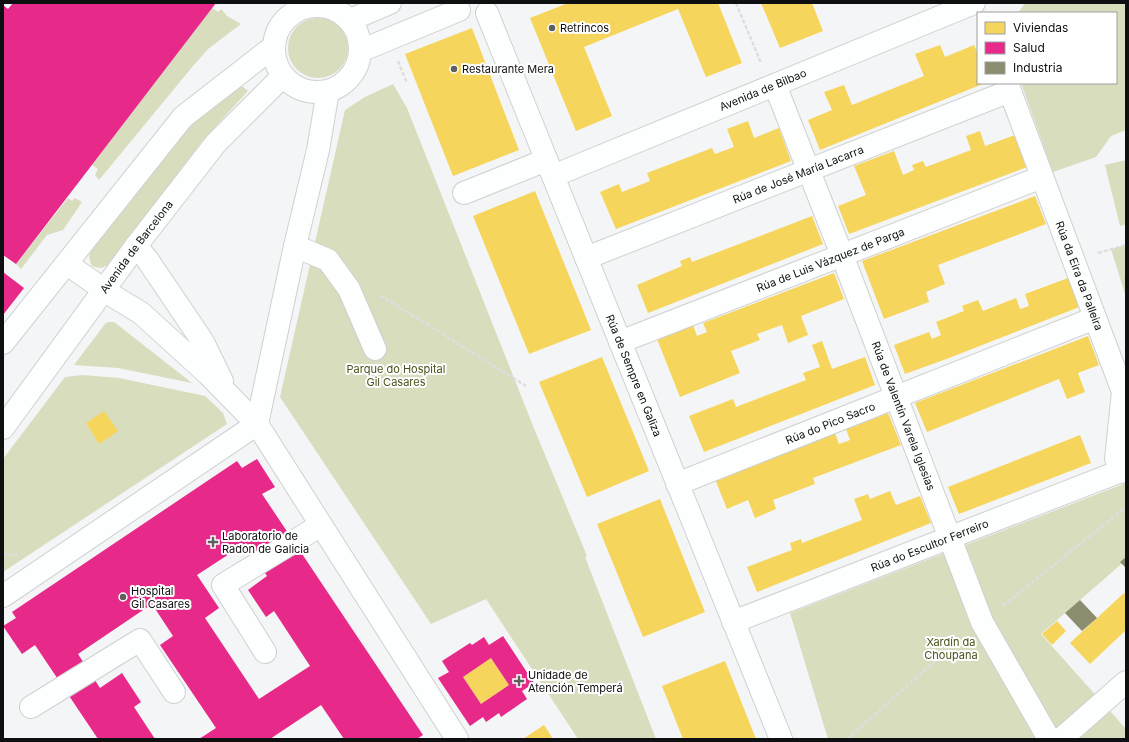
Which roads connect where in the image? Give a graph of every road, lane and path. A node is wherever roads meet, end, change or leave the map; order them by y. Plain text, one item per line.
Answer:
1 (390, 3) edge
2 (736, 3) edge
3 (974, 3) edge
4 (305, 5) edge
5 (454, 7) edge
6 (494, 8) edge
7 (343, 11) edge
8 (273, 46) junction
9 (360, 51) junction
10 (762, 66) dead end
11 (401, 68) dead end
12 (283, 76) junction
13 (407, 83) dead end
14 (775, 84) junction
15 (1009, 87) edge
16 (328, 91) junction
17 (550, 168) junction
18 (808, 171) junction
19 (1042, 178) junction
20 (464, 193) dead end
21 (1126, 245) edge
22 (136, 246) junction
23 (295, 246) junction
24 (1111, 249) dead end
25 (842, 255) junction
26 (586, 258) junction
27 (67, 264) junction
28 (105, 290) junction
29 (383, 296) dead end
30 (1095, 318) junction
31 (620, 342) junction
32 (3, 343) edge
33 (375, 349) dead end
34 (526, 386) dead end
35 (229, 394) junction
36 (896, 396) junction
37 (257, 424) junction
38 (3, 428) edge
39 (1123, 471) edge
40 (677, 484) junction
41 (1126, 507) edge
42 (321, 525) junction
43 (950, 537) junction
44 (3, 596) edge
45 (999, 609) dead end
46 (733, 622) junction
47 (959, 640) dead end
48 (265, 652) dead end
49 (1126, 682) edge
50 (174, 692) dead end
51 (31, 707) dead end
52 (451, 737) edge
53 (781, 739) edge
54 (847, 739) edge
55 (1049, 739) edge
56 (1061, 739) edge

1 - 7 street
2 - 10 path
3 - 14 street, Avenida de Bilbao
4 - 7 street
4 - 8 street
5 - 6 street
5 - 9 street
6 - 17 street, Rúa de Sempre en Galiza
7 - 9 street
8 - 12 street
8 - 27 street
9 - 16 street
11 - 13 path
12 - 16 street
12 - 22 street, Avenida de Barcelona
14 - 17 street, Avenida de Bilbao
14 - 18 street, Rúa de Valentín Varela Iglesias
15 - 18 street, Rúa de José María Lacarra
15 - 19 street, Rúa da Eira da Palleira
16 - 23 street
17 - 20 street, Avenida de Bilbao
17 - 26 street, Rúa de Sempre en Galiza
18 - 25 street, Rúa de Valentín Varela Iglesias
18 - 26 street, Rúa de José María Lacarra
19 - 25 street, Rúa de Luis Vázquez de Parga
19 - 30 street, Rúa da Eira da Palleira
21 - 24 path
22 - 28 street, Avenida de Barcelona
22 - 35 street
23 - 33 street
23 - 37 street
25 - 31 street, Rúa de Luis Vázquez de Parga
25 - 36 street, Rúa de Valentín Varela Iglesias
26 - 31 street, Rúa de Sempre en Galiza
27 - 28 street
27 - 32 street
28 - 35 street
28 - 38 street, Avenida de Barcelona
29 - 34 path
30 - 36 street, Rúa do Pico Sacro
30 - 39 street, Rúa da Eira da Palleira
31 - 40 street, Rúa de Sempre en Galiza
35 - 37 street
36 - 40 street, Rúa do Pico Sacro
36 - 43 street, Rúa de Valentín Varela Iglesias
37 - 42 street
37 - 44 street
39 - 43 street, Rúa do Escultor Ferreiro
40 - 46 street, Rúa de Sempre en Galiza
41 - 45 path
42 - 48 street
42 - 52 street
43 - 46 street, Rúa do Escultor Ferreiro
43 - 55 street, Rúa de Valentín Varela Iglesias
46 - 53 street, Rúa de Sempre en Galiza
47 - 54 path
49 - 56 street
50 - 51 street

